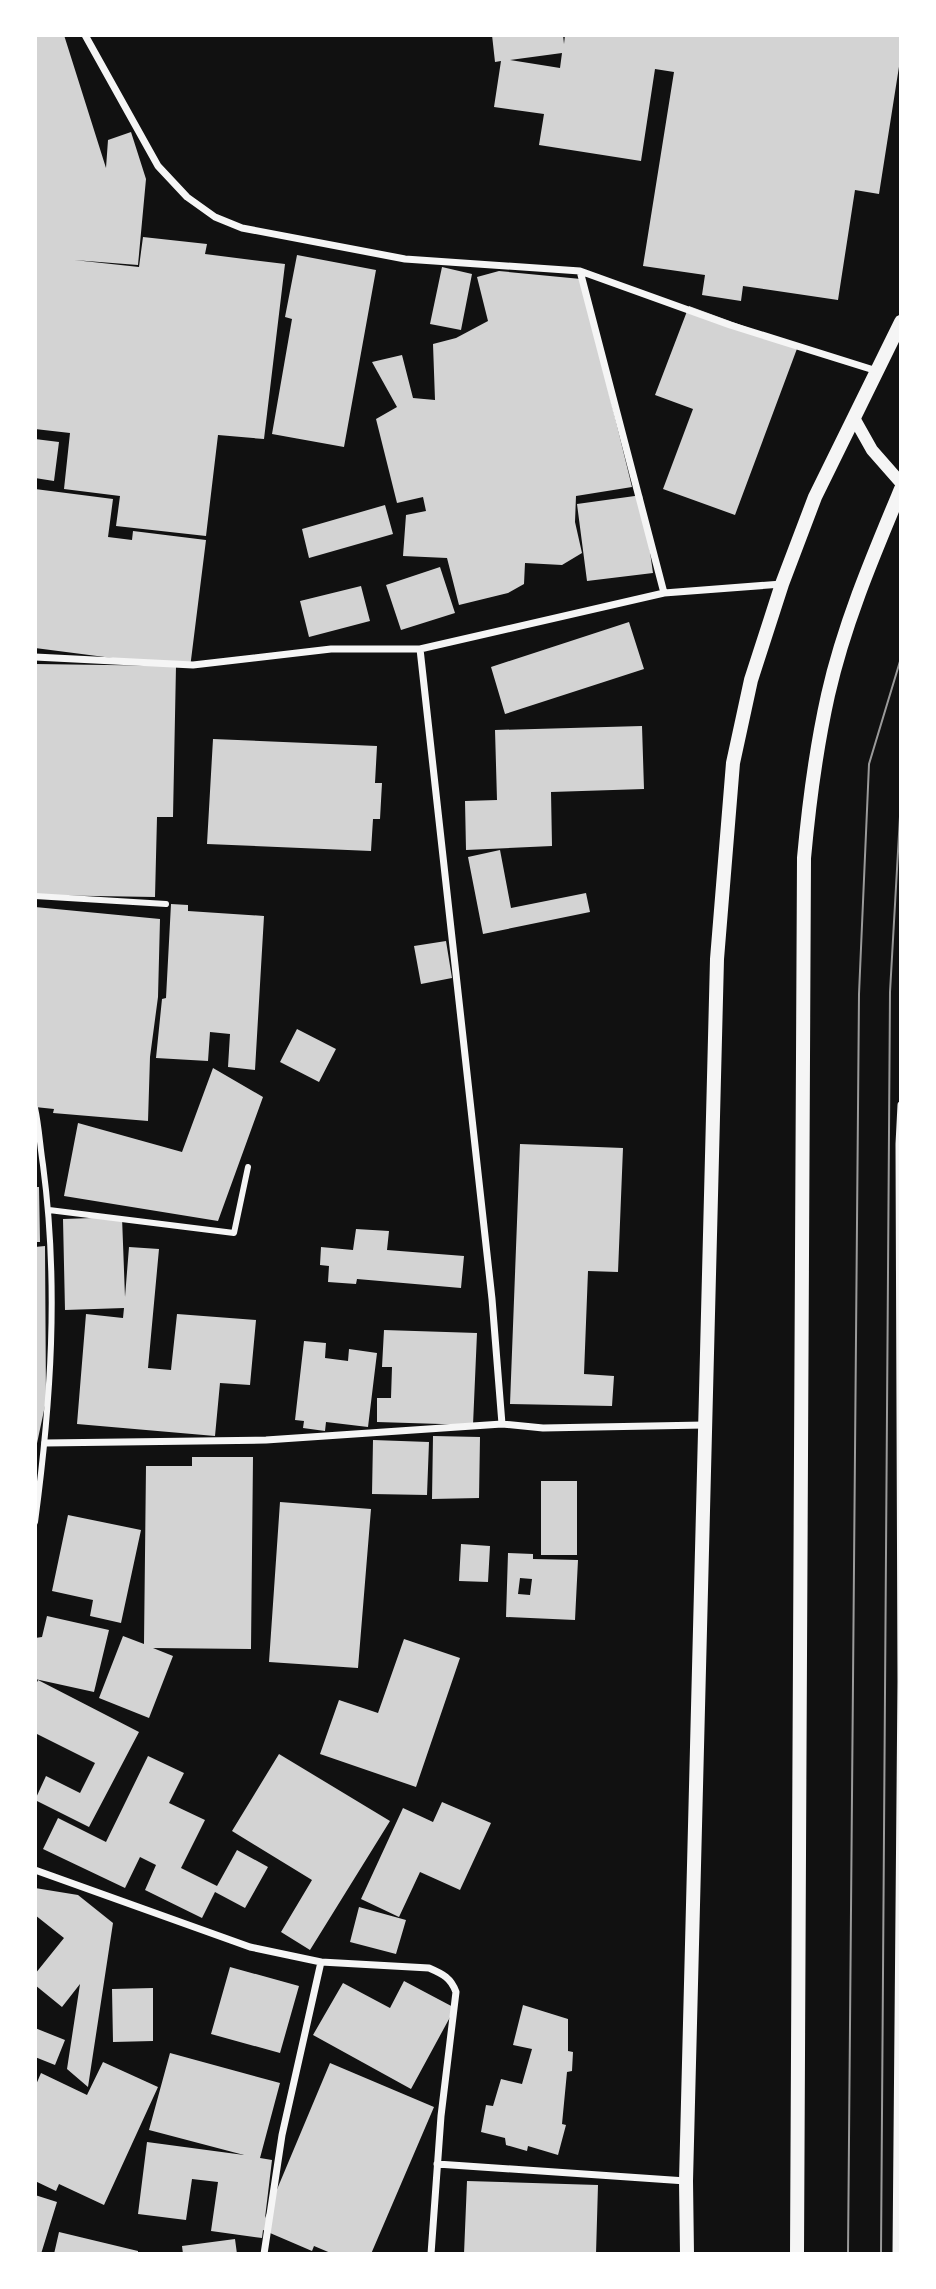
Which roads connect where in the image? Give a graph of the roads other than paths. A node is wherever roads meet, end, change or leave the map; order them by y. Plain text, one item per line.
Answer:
1 (85, 35) edge
2 (580, 271) junction
3 (901, 322) edge
4 (877, 371) junction
5 (854, 418) junction
6 (901, 483) edge
7 (901, 489) edge
8 (782, 584) junction
9 (664, 593) junction
10 (420, 649) junction
11 (35, 657) edge
12 (35, 896) edge
13 (166, 904) dead end
14 (901, 1105) edge
15 (35, 1108) edge
16 (248, 1167) dead end
17 (49, 1210) junction
18 (502, 1424) junction
19 (704, 1425) junction
20 (45, 1443) junction
21 (35, 1522) edge
22 (35, 1870) edge
23 (321, 1962) junction
24 (437, 2164) junction
25 (686, 2181) junction
26 (264, 2254) edge
27 (431, 2254) edge
28 (687, 2254) edge
29 (797, 2254) edge
30 (896, 2254) edge

1 - 2 street
2 - 4 street
2 - 9 street
3 - 4 main road
4 - 5 main road
5 - 6 street
5 - 8 main road
7 - 29 main road
8 - 9 street
8 - 19 main road
9 - 10 street
10 - 11 street
10 - 18 street
12 - 13 street
14 - 30 street
15 - 17 street
16 - 17 street
17 - 20 street
18 - 19 street
18 - 20 street
19 - 25 main road
20 - 21 street
22 - 23 street
23 - 24 street
23 - 26 street
24 - 25 street
24 - 27 street
25 - 28 main road

